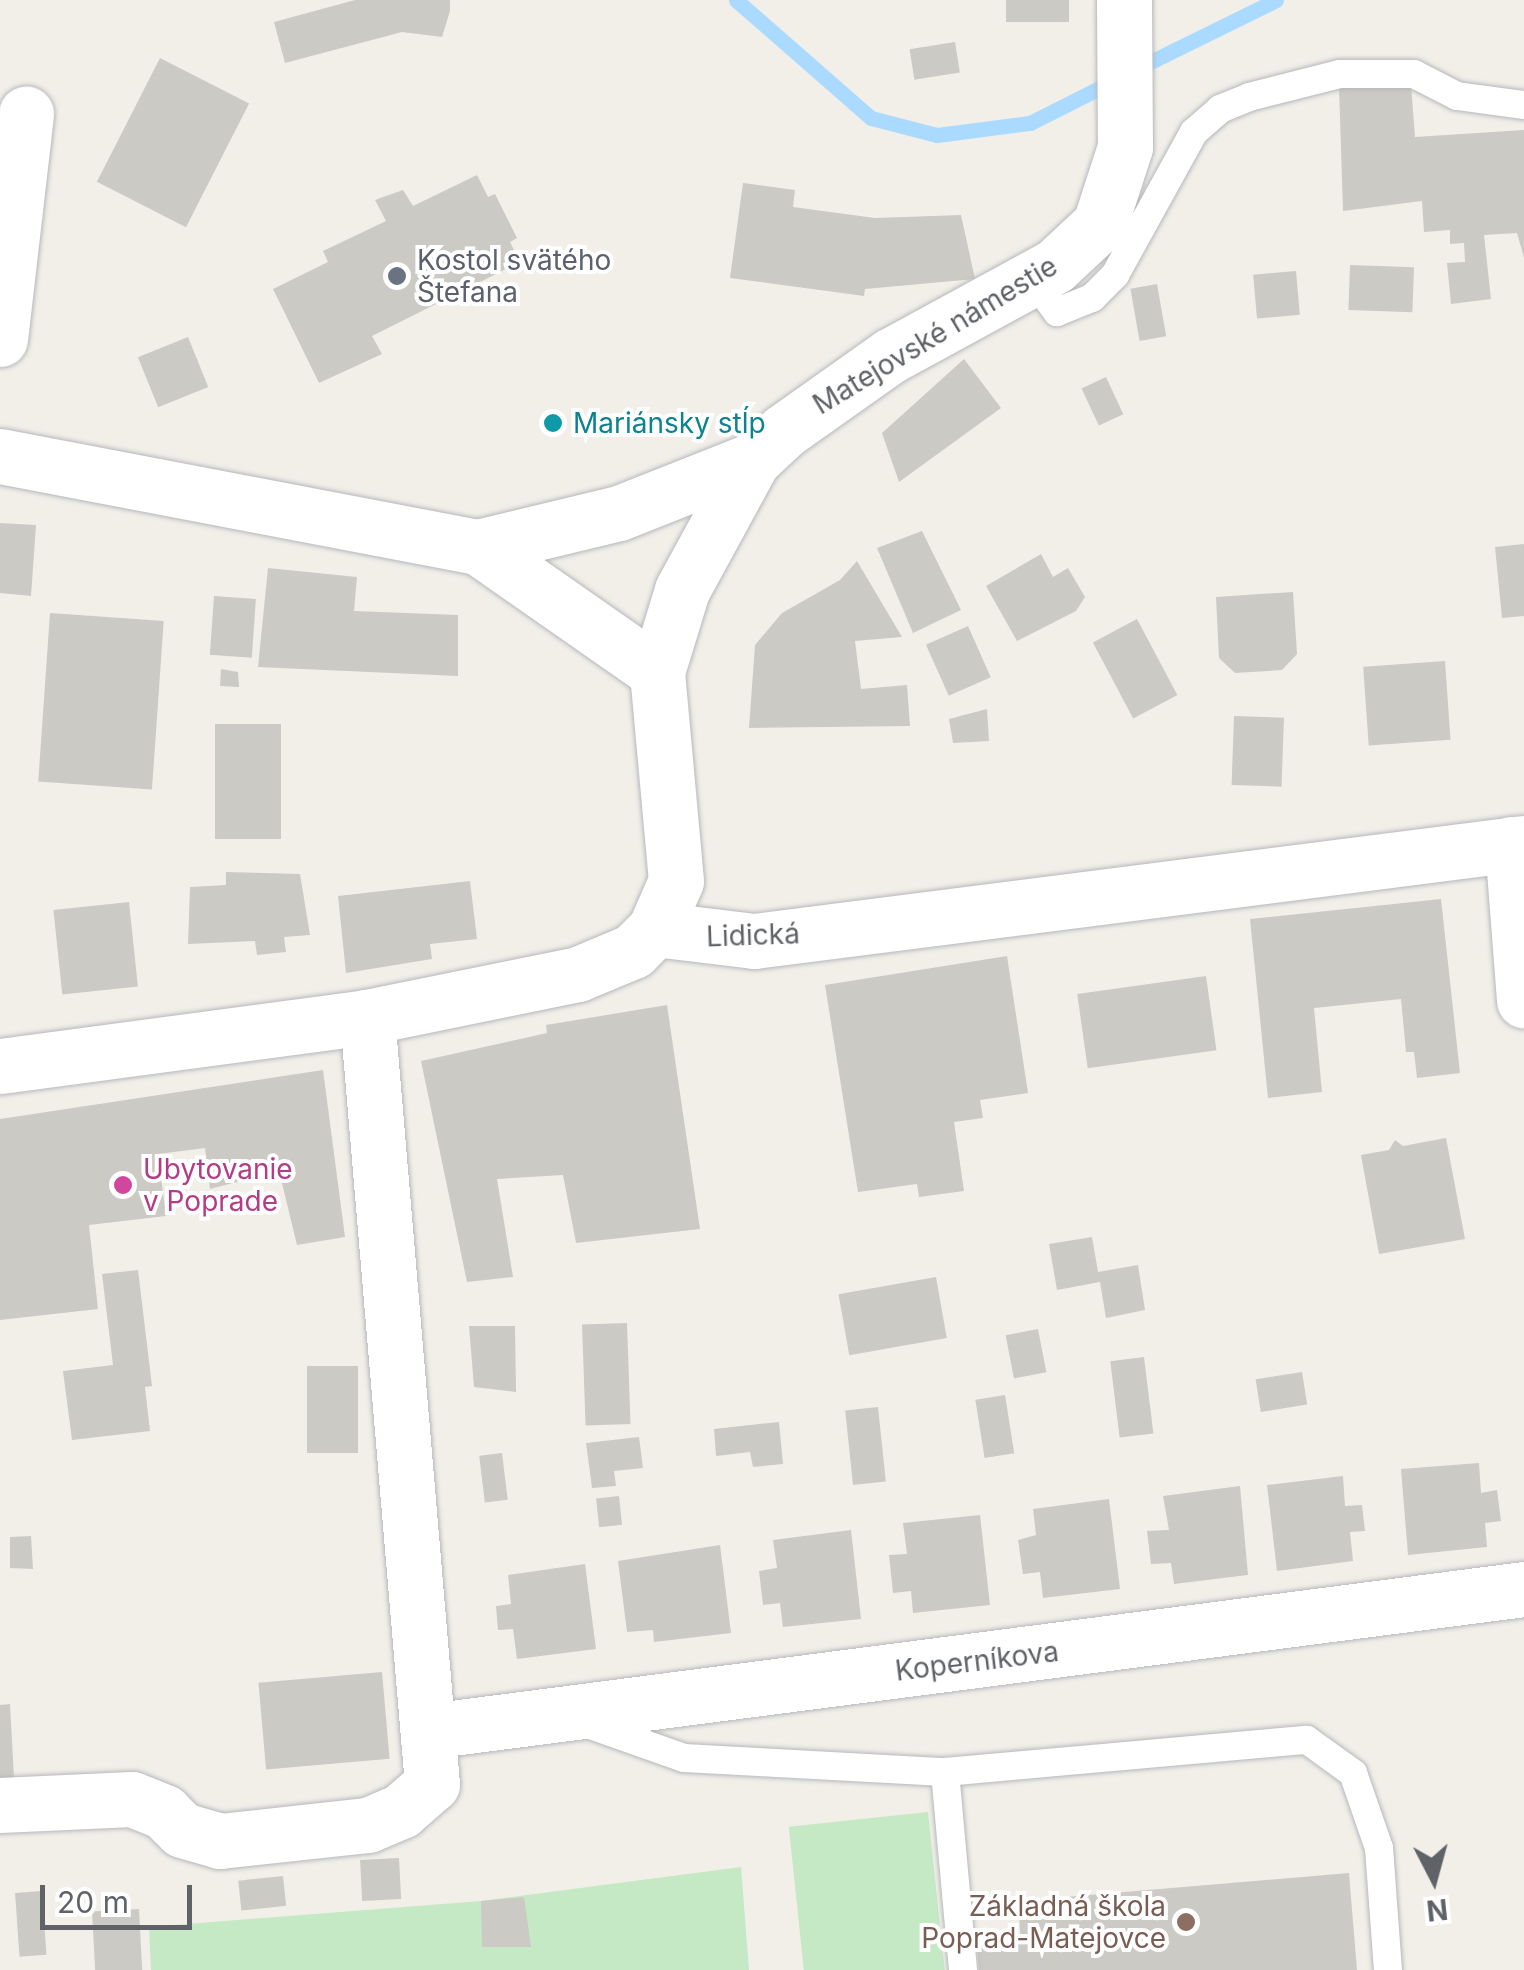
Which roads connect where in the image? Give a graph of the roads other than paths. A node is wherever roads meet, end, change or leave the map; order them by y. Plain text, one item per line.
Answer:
1 (1124, 0) edge
2 (1524, 105) edge
3 (26, 113) dead end
4 (1033, 279) junction
5 (0, 339) edge
6 (0, 456) edge
7 (753, 460) junction
8 (478, 547) junction
9 (657, 672) junction
10 (1518, 843) edge
11 (655, 929) junction
12 (1523, 988) edge
13 (368, 1017) junction
14 (0, 1066) edge
15 (1524, 1589) edge
16 (564, 1716) junction
17 (429, 1731) junction
18 (945, 1772) junction
19 (0, 1805) edge
20 (963, 1970) edge
21 (1388, 1970) edge

1 - 4 street, Matejovské námestie
2 - 4 lane
3 - 5 street
4 - 7 street, Matejovské námestie
6 - 8 street, Matejovské námestie
7 - 8 street, Matejovské námestie
7 - 9 street, Matejovské námestie
8 - 9 street, Matejovské námestie
9 - 11 street, Matejovské námestie
10 - 11 street, Lidická
10 - 12 street
11 - 13 street
13 - 14 street
13 - 17 street
15 - 16 street, Koperníkova
16 - 17 street, Koperníkova
16 - 18 lane
17 - 19 street
18 - 20 lane
18 - 21 lane

